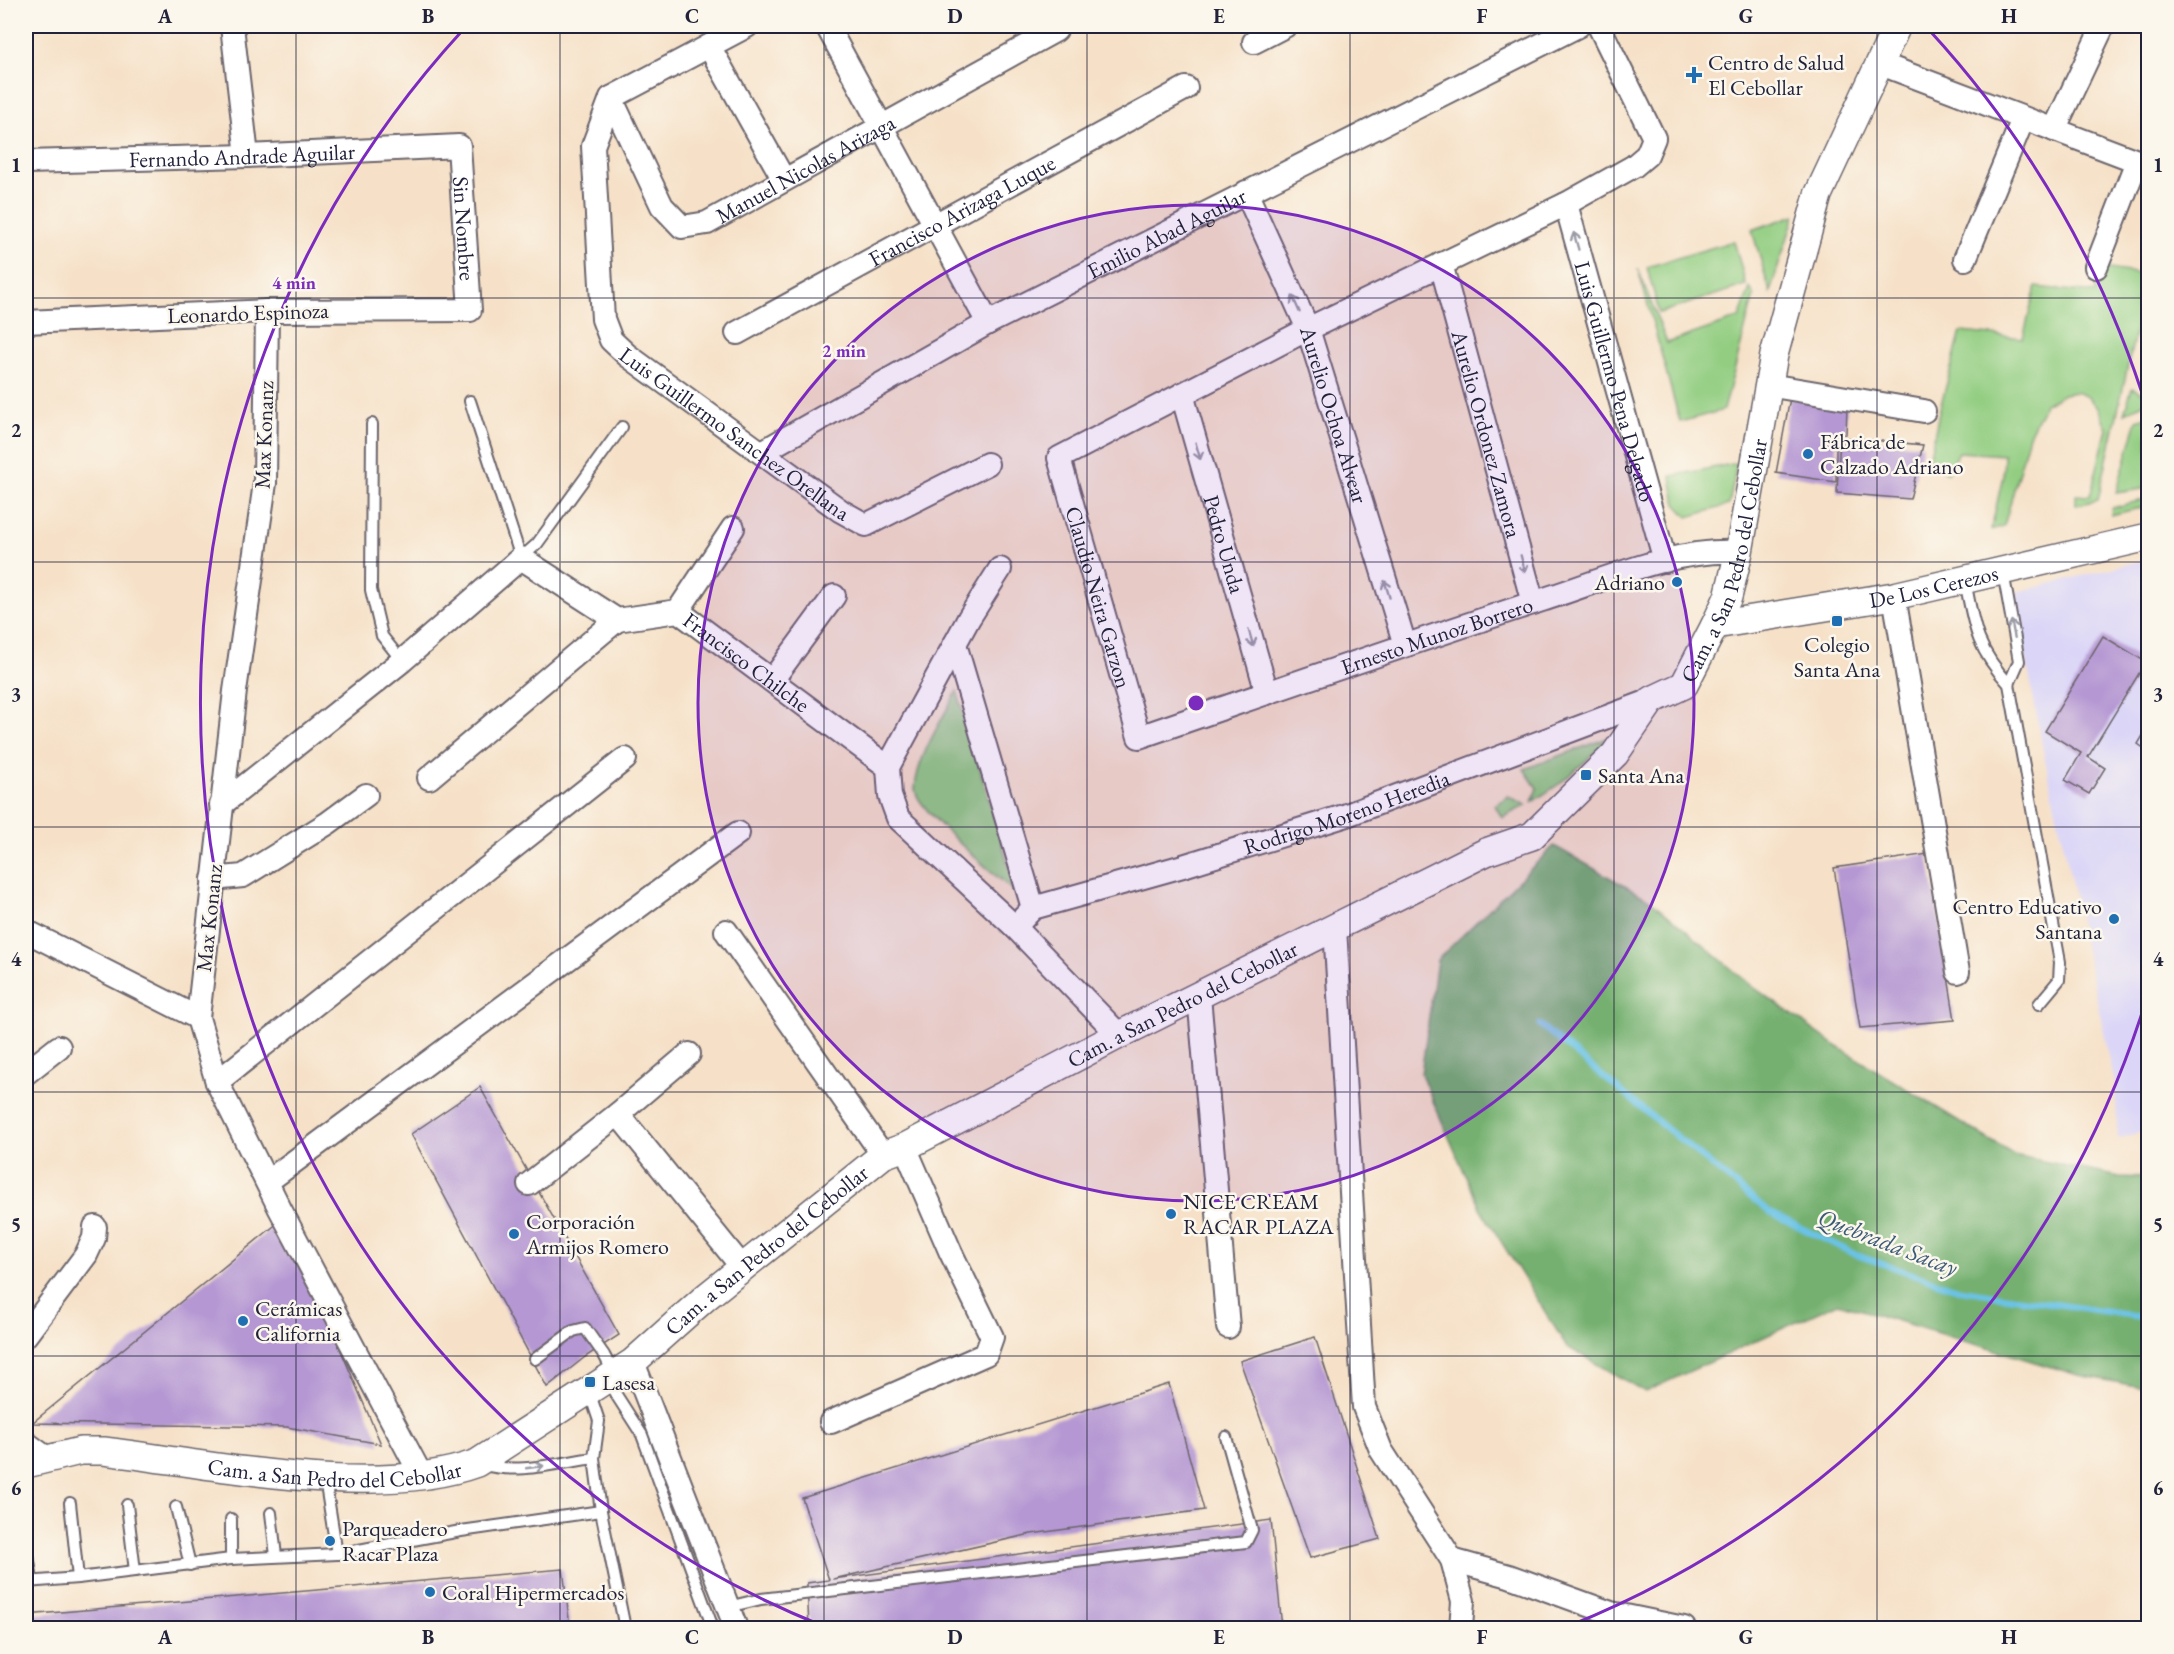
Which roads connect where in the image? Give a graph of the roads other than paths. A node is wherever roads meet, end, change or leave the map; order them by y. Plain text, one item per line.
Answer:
1 (232, 26) edge
2 (747, 26) edge
3 (827, 26) edge
4 (1285, 26) edge
5 (1578, 26) edge
6 (1599, 26) edge
7 (1897, 26) edge
8 (2103, 26) edge
9 (1056, 30) dead end
10 (1545, 33) edge
11 (1254, 42) dead end
12 (709, 46) junction
13 (1881, 64) junction
14 (1186, 88) dead end
15 (611, 98) junction
16 (2023, 119) junction
17 (882, 128) junction
18 (2054, 130) junction
19 (459, 146) joint
20 (247, 156) junction
21 (26, 162) edge
22 (784, 180) junction
23 (1246, 192) junction
24 (1566, 204) junction
25 (934, 224) junction
26 (1965, 259) dead end
27 (1441, 264) junction
28 (2096, 267) dead end
29 (470, 310) joint
30 (267, 311) junction
31 (26, 322) edge
32 (988, 323) junction
33 (1308, 329) junction
34 (737, 333) dead end
35 (1768, 385) junction
36 (1182, 394) junction
37 (470, 401) dead end
38 (1924, 411) dead end
39 (372, 424) dead end
40 (622, 427) dead end
41 (762, 452) junction
42 (987, 464) dead end
43 (733, 528) dead end
44 (2148, 537) edge
45 (1739, 552) junction
46 (520, 558) junction
47 (1665, 561) junction
48 (1000, 569) dead end
49 (2003, 572) junction
50 (1965, 580) junction
51 (834, 596) dead end
52 (1894, 596) junction
53 (1533, 603) junction
54 (678, 611) junction
55 (616, 620) junction
56 (1715, 625) junction
57 (955, 644) junction
58 (1405, 645) junction
59 (402, 661) junction
60 (773, 679) junction
61 (2009, 684) junction
62 (1267, 693) junction
63 (1652, 700) junction
64 (1139, 736) joint
65 (625, 759) dead end
66 (888, 767) junction
67 (429, 778) dead end
68 (366, 795) dead end
69 (221, 805) junction
70 (738, 833) dead end
71 (213, 879) junction
72 (1033, 908) junction
73 (1015, 927) junction
74 (1335, 928) junction
75 (26, 931) edge
76 (726, 931) dead end
77 (1958, 972) dead end
78 (1199, 996) junction
79 (2039, 1004) dead end
80 (198, 1018) junction
81 (1119, 1035) junction
82 (59, 1047) dead end
83 (690, 1053) dead end
84 (26, 1074) edge
85 (217, 1082) junction
86 (618, 1114) junction
87 (894, 1151) junction
88 (268, 1181) junction
89 (529, 1184) dead end
90 (96, 1227) dead end
91 (742, 1267) junction
92 (1228, 1327) dead end
93 (26, 1335) edge
94 (536, 1359) dead end
95 (611, 1377) junction
96 (831, 1422) dead end
97 (1226, 1437) dead end
98 (26, 1443) edge
99 (594, 1458) junction
100 (37, 1462) edge
101 (477, 1463) junction
102 (421, 1475) junction
103 (325, 1479) junction
104 (70, 1503) dead end
105 (127, 1505) dead end
106 (177, 1507) dead end
107 (601, 1511) junction
108 (271, 1513) dead end
109 (231, 1518) dead end
110 (26, 1541) edge
111 (337, 1554) junction
112 (276, 1556) junction
113 (231, 1559) junction
114 (1452, 1560) junction
115 (190, 1565) junction
116 (135, 1571) junction
117 (78, 1578) junction
118 (29, 1581) edge
119 (728, 1607) junction
120 (626, 1629) edge
121 (713, 1629) edge
122 (736, 1629) edge
123 (1461, 1629) edge
124 (1684, 1629) edge

1 - 20 street
2 - 12 street
3 - 17 street
4 - 11 street
5 - 10 street, Emilio Abad Aguilar
6 - 24 street
7 - 13 street, Cam. a San Pedro del Cebollar
8 - 18 street
9 - 17 street, Manuel Nicolas Arizaga
10 - 23 street, Emilio Abad Aguilar
12 - 15 street
12 - 22 street
13 - 16 street
13 - 35 street, Cam. a San Pedro del Cebollar
14 - 25 street, Francisco Arizaga Luque
15 - 22 street, Manuel Nicolas Arizaga
15 - 41 street, Luis Guillermo Sanchez Orellana
16 - 18 street
16 - 26 street
17 - 22 street, Manuel Nicolas Arizaga
17 - 25 street
18 - 28 street
19 - 20 street, Fernando Andrade Aguilar
19 - 29 street, Sin Nombre
20 - 21 street, Fernando Andrade Aguilar
23 - 32 street, Emilio Abad Aguilar
33 -> 23 street, Aurelio Ochoa Alvear
24 - 27 street
47 -> 24 street, Luis Guillermo Pena Delgado
25 - 32 street
25 - 34 street, Francisco Arizaga Luque
27 - 33 street
27 -> 53 street, Aurelio Ordonez Zamora
29 - 30 street, Leonardo Espinoza
30 - 31 street, Leonardo Espinoza
30 - 69 street, Max Konanz
32 - 41 street, Emilio Abad Aguilar
33 - 36 street
58 -> 33 street, Aurelio Ochoa Alvear
35 - 38 street
35 - 45 street, Cam. a San Pedro del Cebollar
36 -> 62 street, Pedro Unda
36 - 64 street, Claudio Neira Garzon
37 - 46 lane
39 - 59 lane
40 - 46 lane
41 - 42 street, Luis Guillermo Sanchez Orellana
43 - 54 street
44 - 49 street, De Los Cerezos
45 - 47 street, Ernesto Munoz Borrero
45 - 56 street, Cam. a San Pedro del Cebollar
46 - 55 street
46 - 59 street
47 - 53 street, Ernesto Munoz Borrero
48 - 57 street
49 - 50 street, De Los Cerezos
61 -> 49 lane
50 - 52 street, De Los Cerezos
50 - 61 lane
51 - 60 street
52 - 56 street, De Los Cerezos
52 - 77 street
53 - 58 street, Ernesto Munoz Borrero
54 - 55 street, Francisco Chilche
54 - 60 street, Francisco Chilche
55 - 67 street
56 - 63 street, Cam. a San Pedro del Cebollar
57 - 66 street
57 - 72 street
58 - 62 street, Ernesto Munoz Borrero
59 - 69 street
60 - 66 street, Francisco Chilche
61 - 79 lane
62 - 64 street, Ernesto Munoz Borrero
63 - 72 street, Rodrigo Moreno Heredia
63 - 74 street, Cam. a San Pedro del Cebollar
65 - 85 street
66 - 73 street
68 - 71 street
69 - 71 street, Max Konanz
70 - 88 street
71 - 80 street, Max Konanz
72 - 73 street
73 - 81 street
74 - 78 street, Cam. a San Pedro del Cebollar
74 - 114 street
75 - 80 street
76 - 87 street
78 - 81 street, Cam. a San Pedro del Cebollar
78 - 92 street
80 - 85 street, Max Konanz
81 - 87 street, Cam. a San Pedro del Cebollar
82 - 84 street
83 - 86 street
85 - 88 street, Max Konanz
86 - 89 street
86 - 91 street
87 - 91 street, Cam. a San Pedro del Cebollar
87 - 96 street
88 - 102 street, Max Konanz
90 - 93 street
91 - 95 street, Cam. a San Pedro del Cebollar
94 - 95 lane
95 - 99 lane
95 - 101 street, Cam. a San Pedro del Cebollar
95 - 119 street
95 - 121 lane
97 - 119 lane
98 - 100 street
101 -> 99 lane
99 - 107 lane
100 - 103 street, Cam. a San Pedro del Cebollar
101 - 102 street, Cam. a San Pedro del Cebollar
102 - 103 street, Cam. a San Pedro del Cebollar
103 - 111 lane
104 - 117 lane
105 - 116 lane
106 - 115 lane
107 - 111 lane
107 - 120 lane
108 - 112 lane
109 - 113 lane
110 - 118 lane
111 - 112 lane
112 - 113 lane
113 - 115 lane
114 - 123 street
114 - 124 street
115 - 116 lane
116 - 117 lane
117 - 118 lane
119 - 122 street

